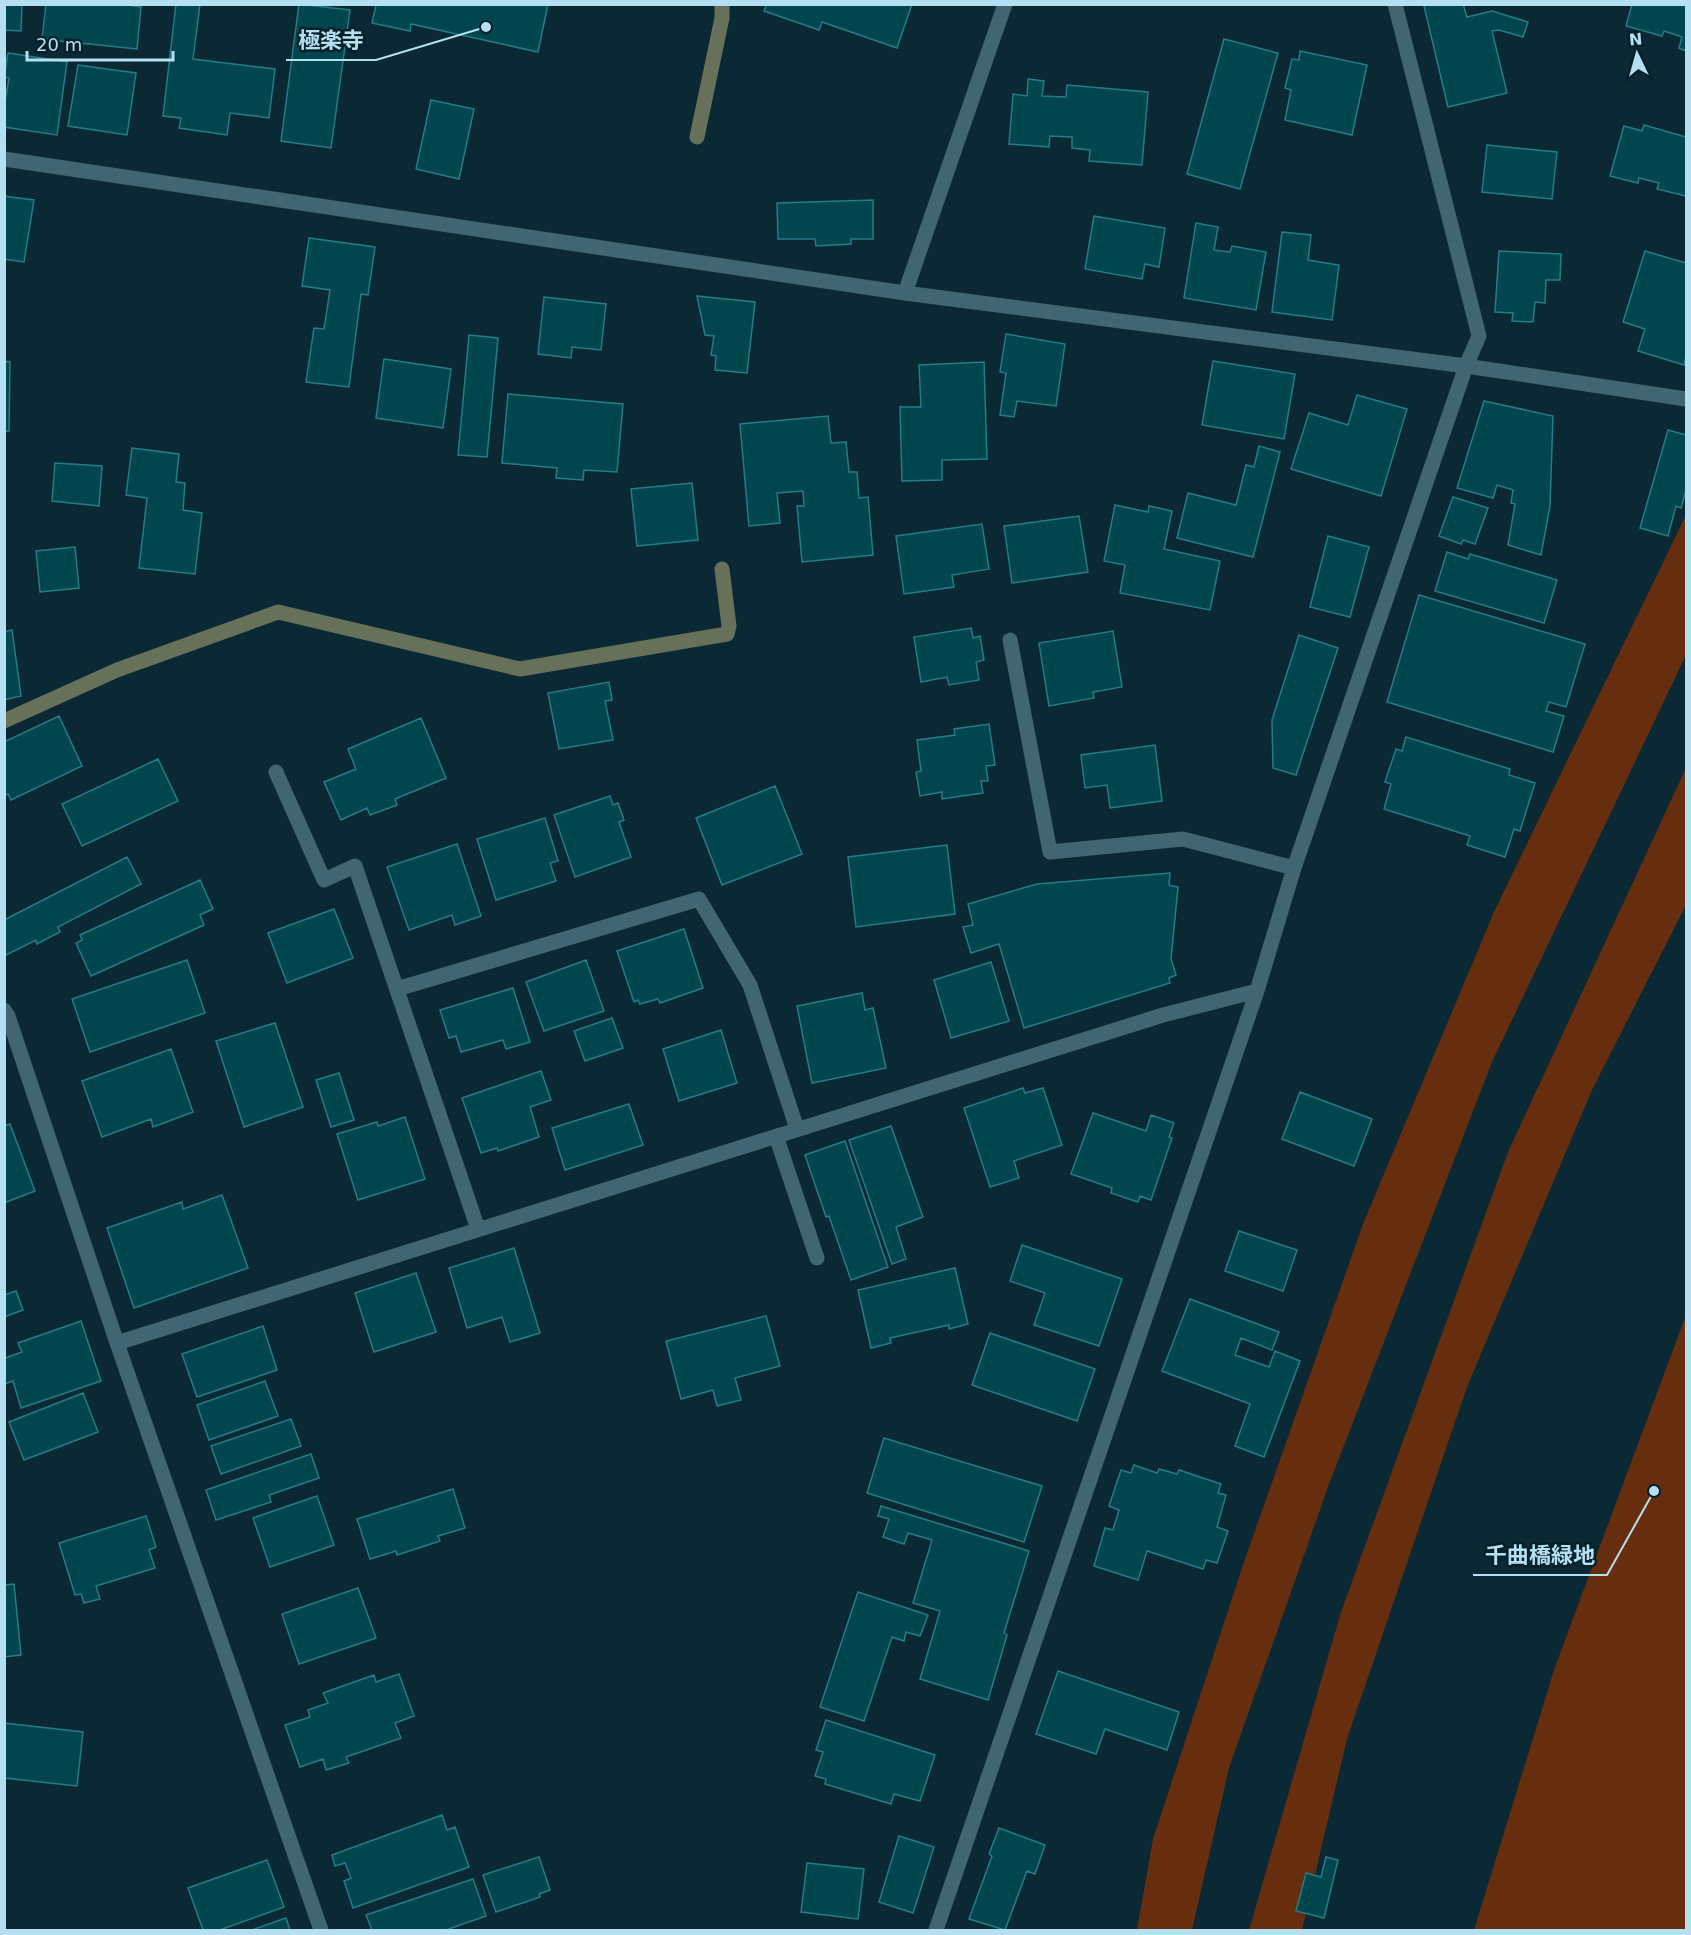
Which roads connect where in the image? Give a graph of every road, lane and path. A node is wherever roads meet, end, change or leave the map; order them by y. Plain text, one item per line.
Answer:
1 (1005, 4) edge
2 (1395, 4) edge
3 (4, 159) edge
4 (905, 293) junction
5 (1466, 366) junction
6 (1686, 399) edge
7 (1010, 640) dead end
8 (276, 772) dead end
9 (1294, 868) junction
10 (398, 989) junction
11 (1257, 991) junction
12 (4, 1010) edge
13 (797, 1129) junction
14 (776, 1136) junction
15 (478, 1229) junction
16 (817, 1258) dead end
17 (117, 1343) junction
18 (321, 1930) edge
19 (936, 1930) edge

1 - 4 street
2 - 5 street
3 - 4 street
4 - 5 street
5 - 6 street
5 - 9 street
7 - 9 street
8 - 10 street
9 - 11 street
10 - 13 street
10 - 15 street
11 - 13 street
11 - 19 street
12 - 17 street
13 - 14 street
14 - 15 street
14 - 16 street
15 - 17 street
17 - 18 street

